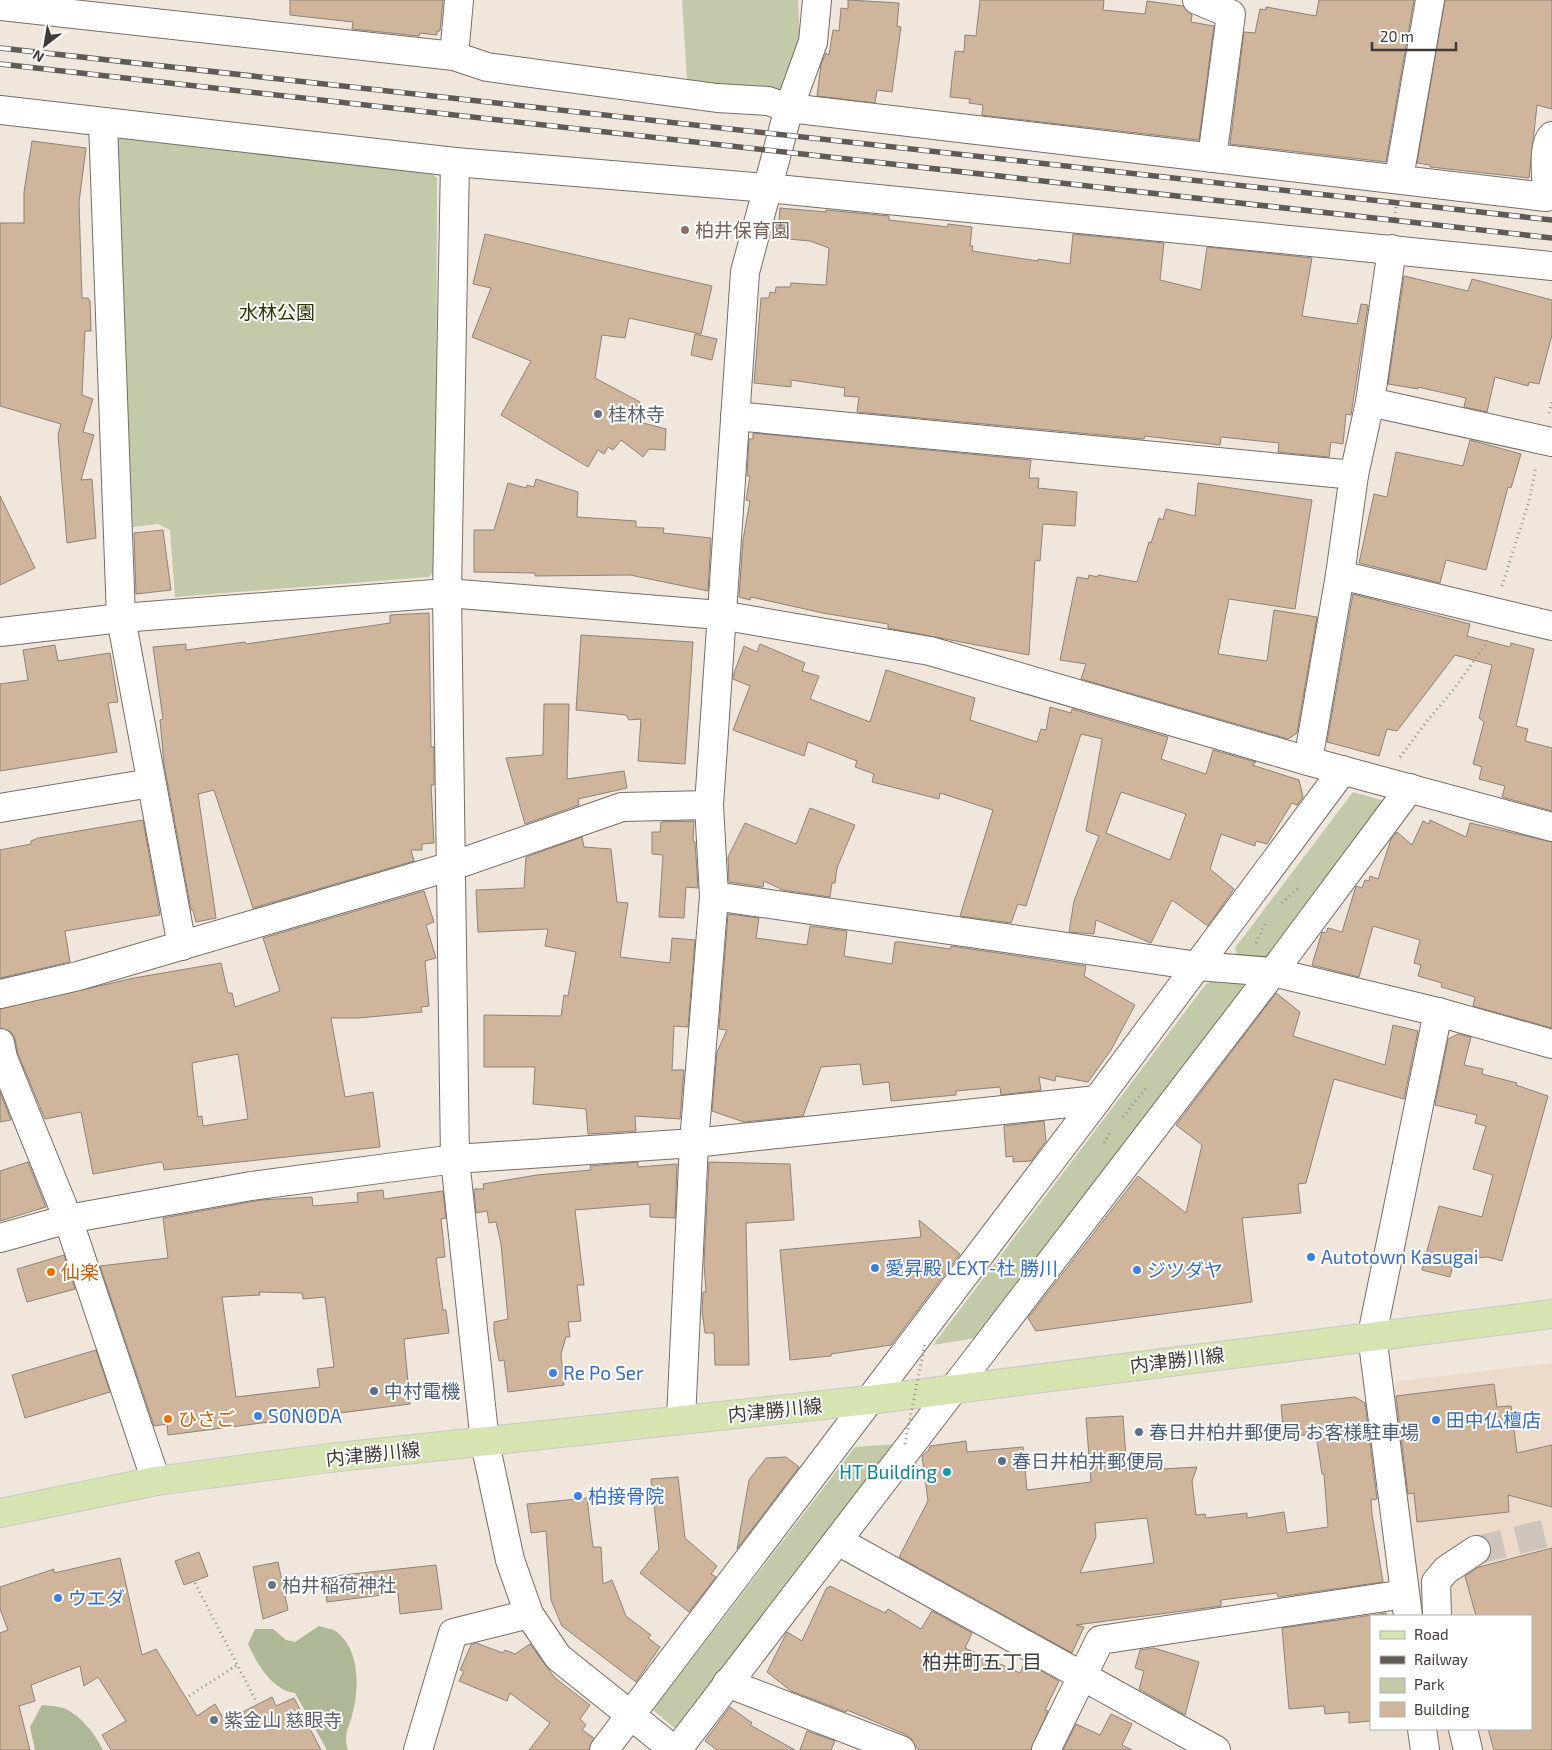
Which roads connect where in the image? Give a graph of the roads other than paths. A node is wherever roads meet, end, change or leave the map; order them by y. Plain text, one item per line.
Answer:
1 (459, 0) edge
2 (817, 0) edge
3 (1197, 0) edge
4 (1430, 0) edge
5 (0, 6) edge
6 (454, 56) junction
7 (789, 108) junction
8 (0, 110) edge
9 (103, 122) junction
10 (1552, 136) edge
11 (1212, 158) junction
12 (455, 162) junction
13 (1399, 178) junction
14 (1550, 180) edge
15 (767, 188) junction
16 (1392, 249) junction
17 (1552, 266) edge
18 (1370, 402) junction
19 (735, 416) junction
20 (1552, 442) edge
21 (1354, 475) junction
22 (1340, 575) junction
23 (448, 593) junction
24 (720, 615) junction
25 (121, 618) junction
26 (1552, 626) edge
27 (0, 632) edge
28 (1308, 761) junction
29 (1343, 770) junction
30 (151, 783) junction
31 (1410, 788) junction
32 (709, 805) junction
33 (0, 808) edge
34 (1552, 827) edge
35 (452, 866) junction
36 (714, 896) junction
37 (182, 946) junction
38 (1198, 966) junction
39 (1273, 972) junction
40 (0, 994) edge
41 (1438, 1012) junction
42 (0, 1043) edge
43 (1552, 1044) edge
44 (1097, 1100) junction
45 (694, 1143) junction
46 (455, 1159) junction
47 (68, 1219) junction
48 (0, 1238) edge
49 (1552, 1314) edge
50 (1372, 1335) junction
51 (953, 1389) junction
52 (869, 1400) junction
53 (681, 1420) junction
54 (485, 1443) junction
55 (156, 1481) junction
56 (0, 1513) edge
57 (838, 1541) junction
58 (1476, 1550) tunnel mouth
59 (1406, 1605) edge
60 (529, 1614) junction
61 (1438, 1615) edge
62 (1082, 1675) junction
63 (727, 1683) junction
64 (631, 1714) junction
65 (1422, 1730) edge
66 (1463, 1730) edge
67 (669, 1745) edge
68 (418, 1750) edge
69 (604, 1750) edge
70 (901, 1750) edge
71 (1046, 1750) edge
72 (1216, 1750) edge
73 (1425, 1750) edge
74 (1468, 1750) edge

1 - 6 street
2 - 7 street
3 - 11 street
4 - 13 street
5 - 6 street
6 - 7 street
7 - 11 street
7 - 15 street
8 - 9 street
9 - 12 street
9 - 25 street
10 - 14 street
11 - 13 street
12 - 15 street
12 - 23 street
13 - 14 street
15 - 16 street
15 - 19 street
16 - 17 street
16 - 18 street
18 - 20 street
18 - 21 street
19 - 21 street
19 - 24 street
21 - 22 street
22 - 26 street
22 - 28 street
23 - 24 street
23 - 25 street
23 - 35 street
24 - 28 street
24 - 32 street
25 - 27 street
25 - 30 street
28 - 29 street
29 - 31 street
29 - 38 street
30 - 33 street
30 - 37 street
31 - 34 street
31 - 39 street
32 - 35 street
32 - 36 street
35 - 37 street
35 - 46 street
36 - 38 street
36 - 45 street
37 - 40 street
38 - 39 street
38 - 44 street
39 - 41 street
39 - 51 street
41 - 43 street
41 - 50 street
42 - 47 street
44 - 45 street
44 - 52 street
45 - 46 street
45 - 53 street
46 - 47 street
46 - 54 street
47 - 48 street
47 - 55 street
49 - 50 main road, 内津勝川線
50 - 51 main road, 内津勝川線
50 - 59 street
51 - 52 main road, 内津勝川線
51 - 57 street
52 - 53 main road, 内津勝川線
52 - 64 street
53 - 54 main road, 内津勝川線
54 - 55 main road, 内津勝川線
54 - 60 street
55 - 56 main road, 内津勝川線
57 - 62 street
57 - 63 street
58 - 61 street
59 - 62 street
60 - 64 street
60 - 68 street
62 - 71 street
62 - 72 street
63 - 67 street
63 - 70 street
64 - 67 street
64 - 69 street
65 - 73 street
66 - 74 street

